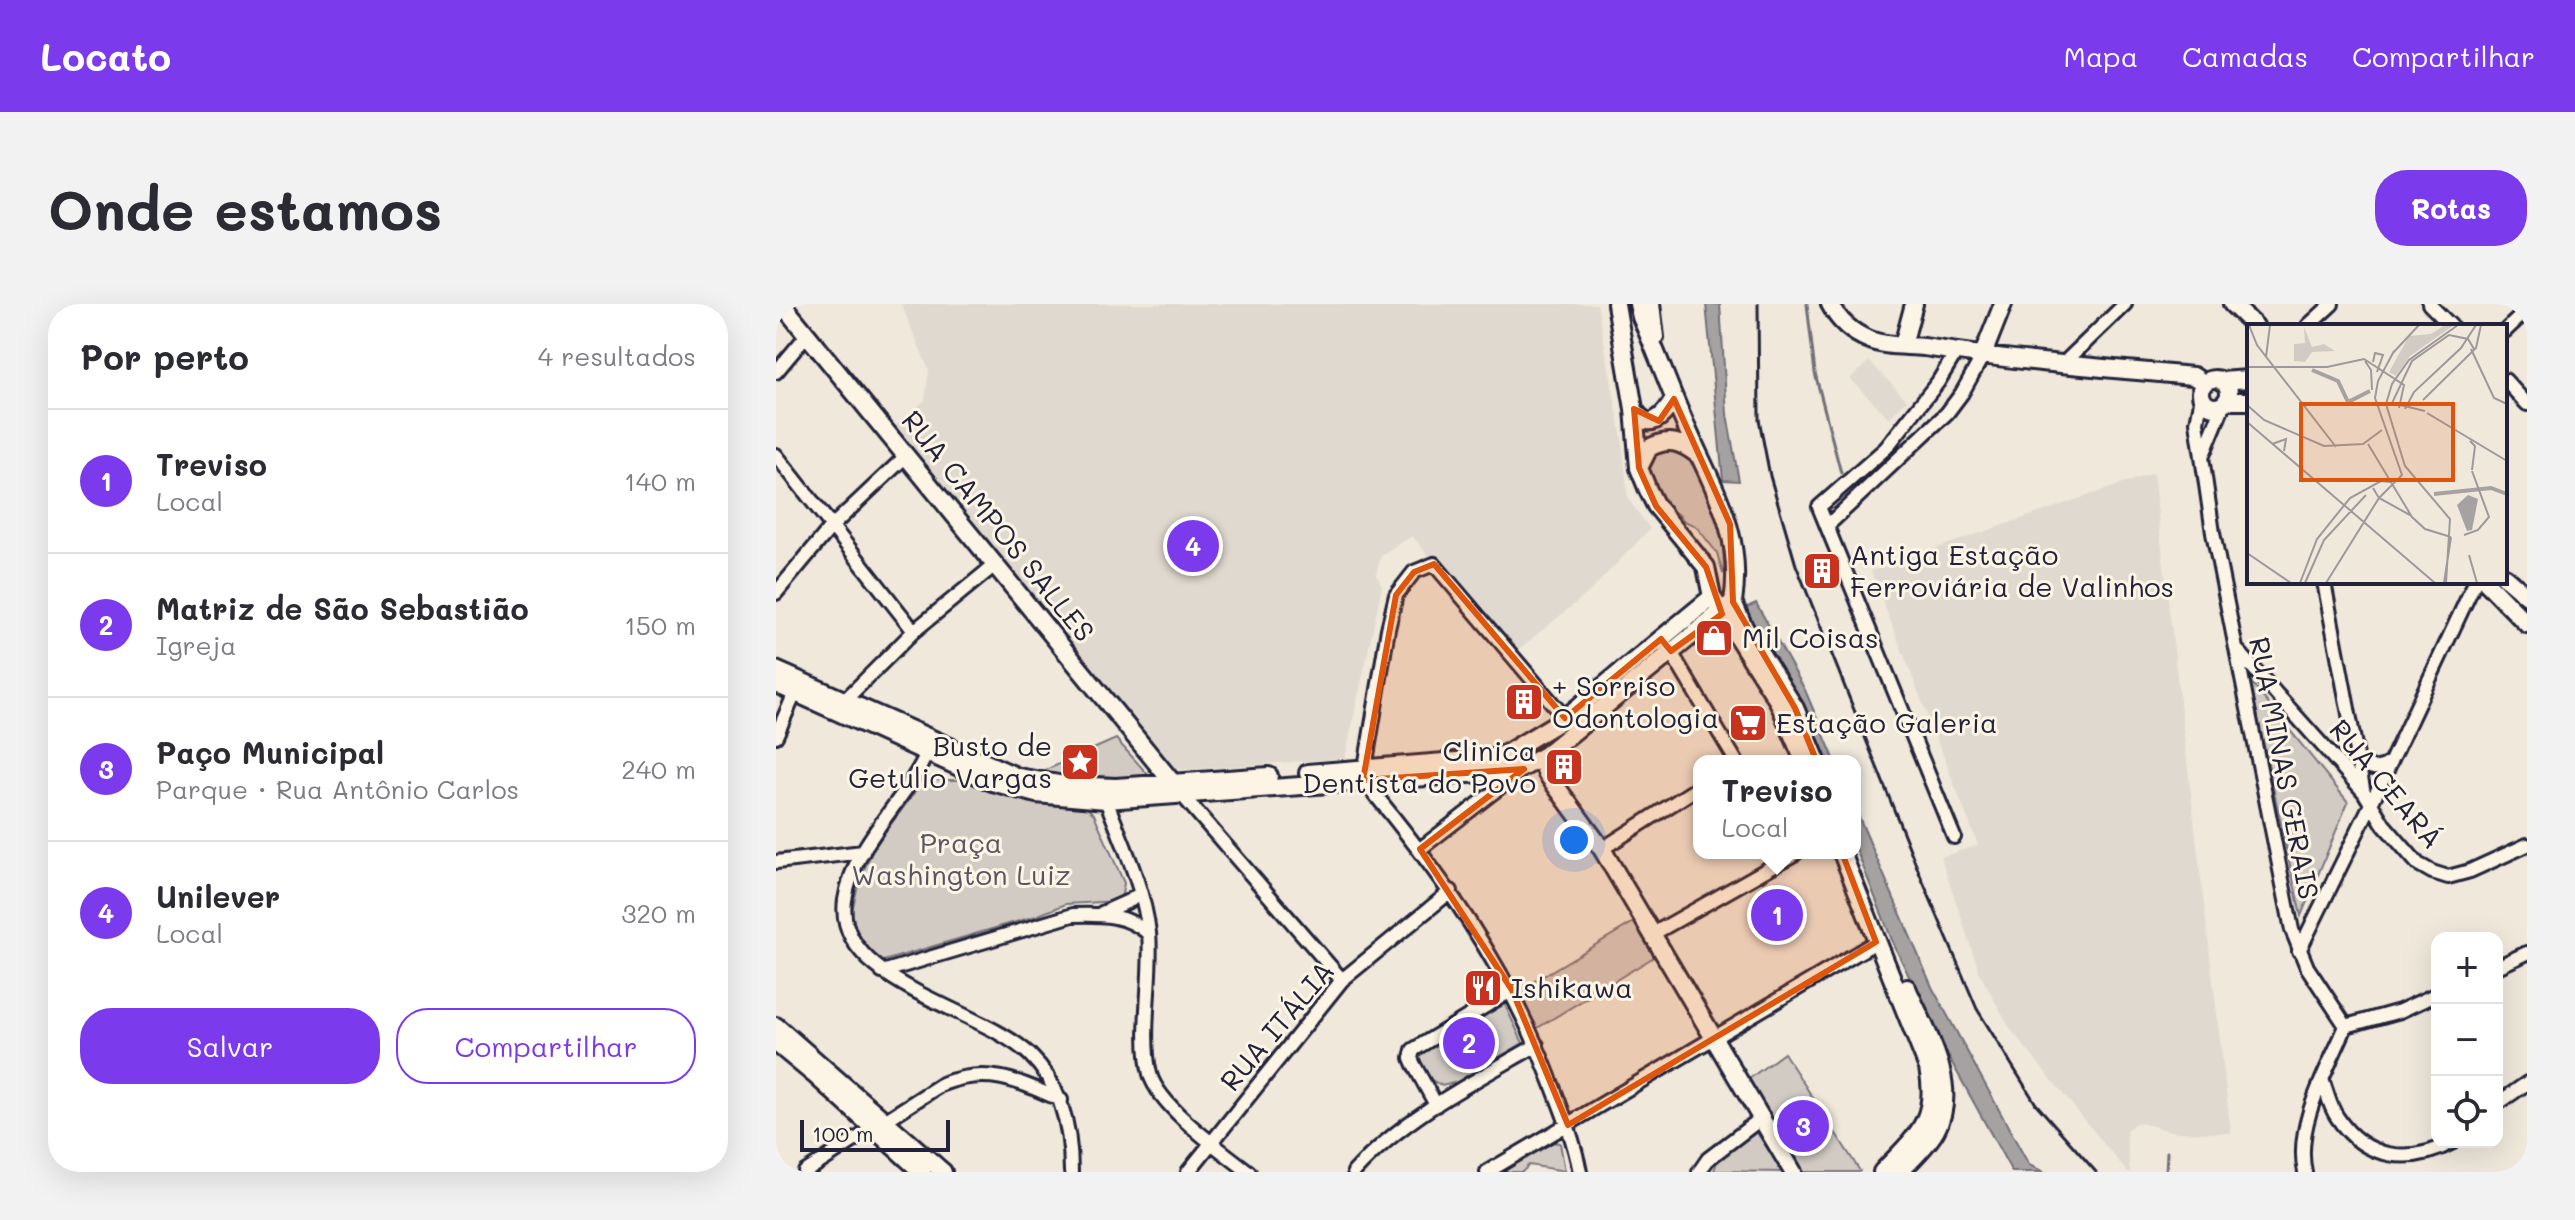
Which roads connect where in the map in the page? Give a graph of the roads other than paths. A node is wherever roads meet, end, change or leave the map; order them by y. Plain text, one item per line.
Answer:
1 (782, 304) edge
2 (1616, 304) edge
3 (1638, 304) edge
4 (1651, 304) edge
5 (1830, 304) edge
6 (1914, 304) edge
7 (2003, 304) edge
8 (2125, 304) edge
9 (2232, 304) edge
10 (2332, 304) edge
11 (2429, 304) edge
12 (2527, 310) edge
13 (2253, 324) edge
14 (2310, 324) edge
15 (2449, 324) edge
16 (2507, 329) edge
17 (807, 335) junction
18 (1903, 345) junction
19 (1955, 354) junction
20 (1982, 357) junction
21 (1659, 359) junction
22 (2063, 364) junction
23 (776, 372) edge
24 (2247, 379) edge
25 (2507, 382) edge
26 (2209, 387) junction
27 (1674, 399) junction
28 (2247, 401) edge
29 (2225, 403) junction
30 (2527, 404) edge
31 (1634, 409) junction
32 (776, 455) edge
33 (907, 455) junction
34 (1699, 456) junction
35 (2202, 458) junction
36 (1639, 468) junction
37 (1827, 526) junction
38 (831, 527) junction
39 (996, 564) junction
40 (2507, 579) edge
41 (2324, 584) edge
42 (2474, 584) edge
43 (2488, 584) edge
44 (776, 593) edge
45 (2527, 596) edge
46 (1712, 597) junction
47 (1728, 608) junction
48 (2527, 624) edge
49 (914, 631) junction
50 (1666, 645) junction
51 (2237, 649) junction
52 (776, 670) edge
53 (776, 684) edge
54 (795, 693) junction
55 (846, 699) junction
56 (1565, 718) junction
57 (776, 736) edge
58 (930, 746) junction
59 (1507, 753) junction
60 (1545, 755) junction
61 (1732, 755) edge
62 (1801, 755) edge
63 (1815, 755) edge
64 (2357, 759) junction
65 (2391, 762) junction
66 (1526, 766) junction
67 (1492, 771) junction
68 (1363, 774) junction
69 (1547, 774) junction
70 (1503, 785) junction
71 (1177, 789) junction
72 (1693, 791) edge
73 (2364, 792) junction
74 (1106, 800) junction
75 (2371, 804) junction
76 (1954, 837) dead end
77 (2527, 845) edge
78 (1420, 849) junction
79 (1602, 849) junction
80 (863, 852) junction
81 (1784, 859) edge
82 (1844, 859) edge
83 (1855, 859) edge
84 (776, 862) edge
85 (1451, 891) junction
86 (1140, 893) junction
87 (1099, 914) junction
88 (1149, 934) junction
89 (1651, 935) junction
90 (1876, 942) junction
91 (2299, 951) junction
92 (2527, 953) edge
93 (2503, 964) edge
94 (882, 972) junction
95 (1342, 980) junction
96 (1512, 990) junction
97 (2431, 997) edge
98 (776, 1026) edge
99 (2346, 1026) junction
100 (1714, 1039) junction
101 (776, 1043) edge
102 (1537, 1045) junction
103 (2323, 1082) junction
104 (2527, 1083) edge
105 (1061, 1100) junction
106 (2503, 1100) edge
107 (1436, 1105) junction
108 (1763, 1117) junction
109 (1568, 1125) junction
110 (879, 1126) junction
111 (1212, 1143) junction
112 (2440, 1148) edge
113 (805, 1172) edge
114 (922, 1172) edge
115 (943, 1172) edge
116 (1071, 1172) edge
117 (1188, 1172) edge
118 (1249, 1172) edge
119 (1354, 1172) edge
120 (1487, 1172) edge
121 (1580, 1172) edge
122 (1699, 1172) edge
123 (1793, 1172) edge
124 (1882, 1172) edge
125 (1900, 1172) edge
126 (2305, 1172) edge

1 - 17 main road, RUA CAMPOS SALLES
2 - 31 main road
3 - 21 main road
4 - 21 main road
5 - 18 main road
6 - 18 main road
7 - 20 main road
8 - 22 street
9 - 13 main road
10 - 14 street
11 - 15 street
12 - 16 street
17 - 23 street
17 - 33 main road, RUA CAMPOS SALLES
18 - 19 main road
19 - 20 main road
19 - 37 street
20 - 22 main road
20 - 37 street
21 - 27 main road
22 - 26 main road
24 - 26 main road
25 - 30 street
26 - 29 main road
26 - 29 main road
26 - 35 street, RUA MINAS GERAIS
27 - 31 main road
27 - 34 main road
28 - 29 main road
29 - 35 street
31 - 36 main road
32 - 38 street
33 - 38 street
33 - 39 main road, RUA CAMPOS SALLES
34 - 36 main road
34 - 47 main road
35 - 51 street, RUA MINAS GERAIS
36 - 46 main road
37 - 76 street
38 - 44 street
38 - 49 street
39 - 49 street
39 - 71 main road, RUA CAMPOS SALLES
40 - 45 main road
41 - 64 street
42 - 65 street
43 - 48 main road
46 - 47 main road
46 - 50 main road
47 - 50 main road
47 - 62 main road
47 - 63 main road
49 - 55 street
50 - 56 main road
50 - 60 main road
50 - 61 street
51 - 73 street, RUA CEARÁ
51 - 91 street, RUA MINAS GERAIS
52 - 55 main road
53 - 54 main road
54 - 57 street
54 - 58 main road
55 - 58 main road
56 - 59 main road
56 - 68 street
58 - 71 main road
58 - 74 main road
58 - 80 street
59 - 66 main road
59 - 68 main road
60 - 66 main road
60 - 69 main road
64 - 65 street
64 - 73 street
65 - 75 street
66 - 67 main road
66 - 69 main road
66 - 70 street
67 - 68 main road
67 - 70 main road
68 - 71 main road
68 - 78 street
69 - 79 main road
70 - 78 street
71 - 74 main road
71 - 95 street
72 - 79 street
73 - 75 street, RUA CEARÁ
74 - 86 street
75 - 77 street, RUA CEARÁ
75 - 91 street
78 - 85 street
79 - 89 main road
80 - 84 street
80 - 94 street
81 - 89 street
82 - 90 main road
83 - 125 main road
85 - 95 street, RUA ITÁLIA
85 - 96 street
86 - 87 street
86 - 88 street
87 - 88 street
87 - 94 street
88 - 111 street
89 - 100 main road
90 - 100 street
90 - 124 main road
91 - 99 street, RUA MINAS GERAIS
92 - 93 street
94 - 105 street
95 - 111 street, RUA ITÁLIA
96 - 102 street
96 - 107 street
97 - 99 street
98 - 110 main road
99 - 103 street
100 - 108 main road
100 - 109 street
101 - 110 main road
102 - 107 street
102 - 109 street
103 - 112 street
103 - 126 street
104 - 106 street
105 - 110 street
105 - 116 street
107 - 119 street
108 - 122 street
108 - 123 main road
109 - 120 street
109 - 121 street
110 - 113 street
110 - 114 main road
110 - 115 main road
111 - 117 street, RUA ITÁLIA
111 - 118 street

